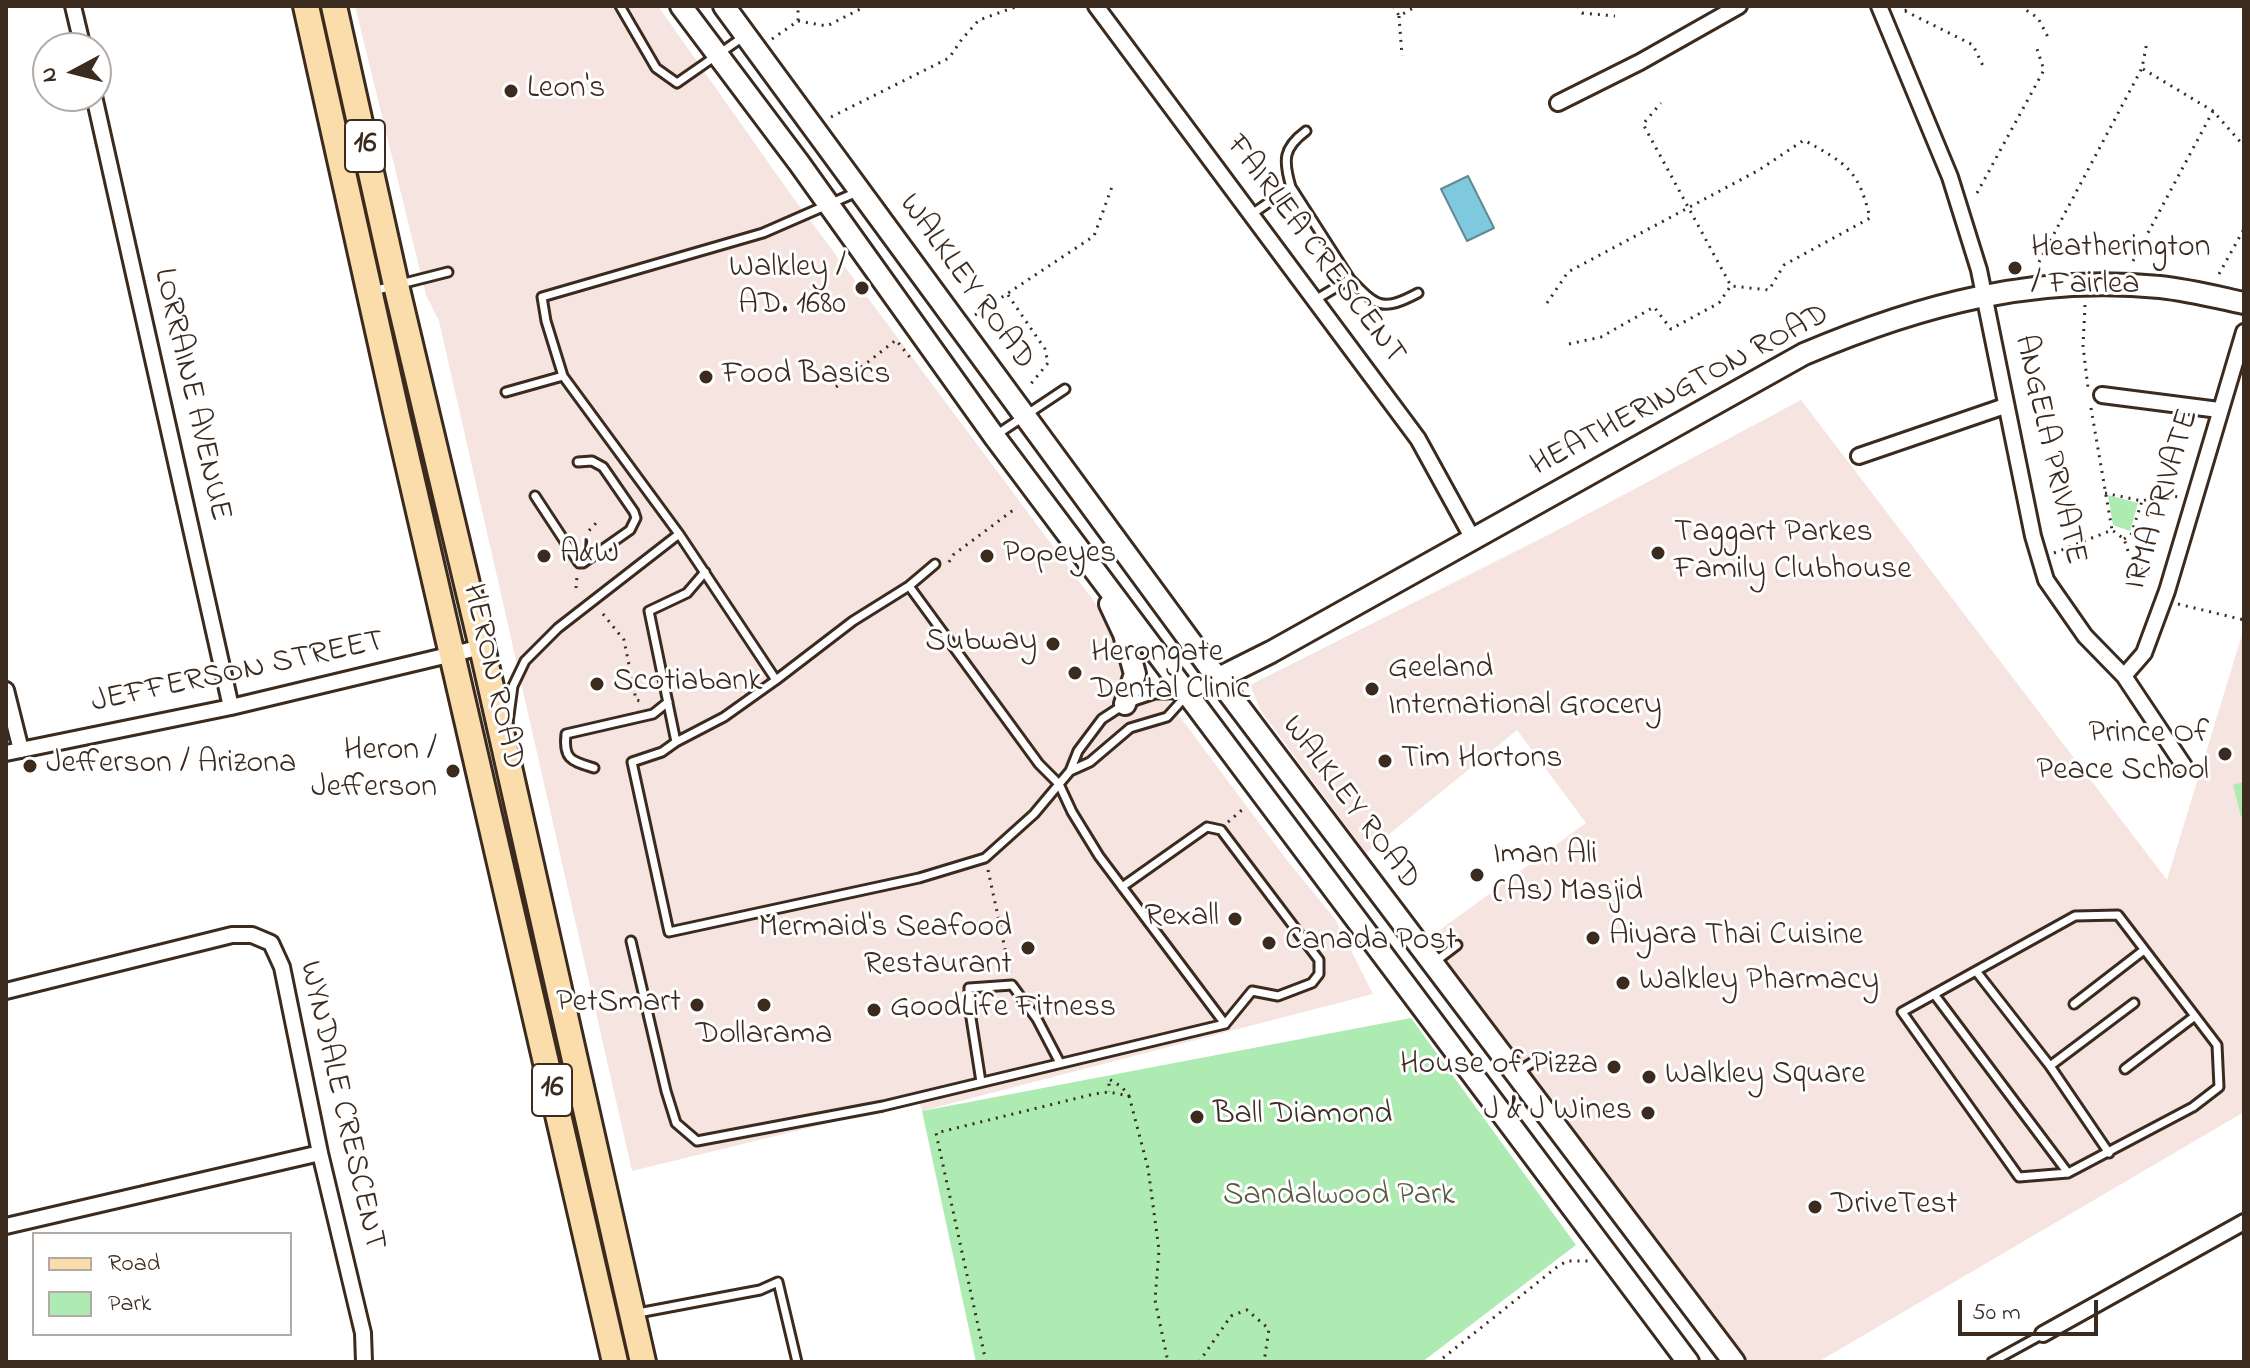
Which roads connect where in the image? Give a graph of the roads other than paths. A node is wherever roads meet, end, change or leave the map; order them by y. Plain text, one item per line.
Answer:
1 (73, 6) edge
2 (306, 6) edge
3 (334, 6) edge
4 (620, 6) edge
5 (681, 6) edge
6 (724, 6) edge
7 (1096, 6) edge
8 (1739, 6) edge
9 (1879, 6) edge
10 (79, 32) edge
11 (746, 35) junction
12 (716, 54) junction
13 (1558, 103) dead end
14 (98, 112) edge
15 (1306, 131) dead end
16 (1291, 187) junction
17 (860, 191) junction
18 (829, 206) junction
19 (1252, 214) junction
20 (448, 272) dead end
21 (1350, 279) junction
22 (396, 285) junction
23 (369, 292) junction
24 (1418, 293) dead end
25 (1983, 295) junction
26 (1315, 300) junction
27 (2244, 303) edge
28 (2244, 332) edge
29 (563, 376) junction
30 (1065, 389) dead end
31 (506, 392) dead end
32 (2102, 395) dead end
33 (2005, 406) junction
34 (2219, 410) junction
35 (1025, 417) junction
36 (994, 436) junction
37 (1859, 456) dead end
38 (578, 462) dead end
39 (535, 496) dead end
40 (679, 534) junction
41 (1473, 539) junction
42 (935, 564) dead end
43 (1093, 568) junction
44 (705, 572) junction
45 (909, 586) junction
46 (482, 647) junction
47 (454, 655) junction
48 (2124, 676) junction
49 (1218, 679) junction
50 (776, 680) junction
51 (6, 690) edge
52 (1187, 694) junction
53 (668, 702) junction
54 (1125, 704) junction
55 (231, 707) junction
56 (676, 742) junction
57 (505, 749) junction
58 (13, 751) edge
59 (2184, 766) dead end
60 (594, 768) dead end
61 (1070, 771) junction
62 (1059, 784) junction
63 (1122, 887) junction
64 (631, 941) dead end
65 (1457, 945) dead end
66 (2144, 950) junction
67 (1431, 965) junction
68 (1976, 971) junction
69 (6, 991) edge
70 (1934, 994) junction
71 (2134, 1003) dead end
72 (2074, 1004) dead end
73 (2195, 1016) junction
74 (1225, 1024) junction
75 (1539, 1058) dead end
76 (1060, 1063) junction
77 (2050, 1066) junction
78 (2125, 1069) dead end
79 (1514, 1074) junction
80 (981, 1082) junction
81 (320, 1153) junction
82 (2109, 1153) junction
83 (2068, 1173) junction
84 (2244, 1222) edge
85 (6, 1226) edge
86 (632, 1315) junction
87 (2043, 1334) joint
88 (364, 1362) edge
89 (615, 1362) edge
90 (643, 1362) edge
91 (797, 1362) edge
92 (1688, 1362) edge
93 (1734, 1362) edge
94 (1992, 1362) edge

1 - 10 street
2 - 23 main road, HERON ROAD / 16
3 - 22 main road, HERON ROAD / 16
4 - 12 lane
5 - 12 main road, WALKLEY ROAD
6 - 11 main road, WALKLEY ROAD
7 - 19 street, FAIRLEA CRESCENT
8 - 13 street
9 - 25 street
11 - 12 lane
11 - 17 main road, WALKLEY ROAD
12 - 18 main road, WALKLEY ROAD
14 - 55 street, LORRAINE AVENUE
15 - 16 lane
16 - 19 lane
16 - 21 lane
17 - 18 lane
17 - 35 main road, WALKLEY ROAD
18 - 29 lane
18 - 36 main road, WALKLEY ROAD
19 - 26 street, FAIRLEA CRESCENT
20 - 22 lane
21 - 24 lane
21 - 26 lane
22 - 23 lane
22 - 46 main road, HERON ROAD / 16
23 - 47 main road, HERON ROAD / 16
25 - 27 main road, HEATHERINGTON ROAD
25 - 33 street, ANGELA PRIVATE
25 - 41 main road, HEATHERINGTON ROAD
26 - 41 street, FAIRLEA CRESCENT
28 - 34 street, IRMA PRIVATE
29 - 31 lane
29 - 40 lane
30 - 35 lane
32 - 34 street
33 - 37 street
33 - 48 street, ANGELA PRIVATE
34 - 48 street, IRMA PRIVATE
35 - 36 lane
35 - 49 main road, WALKLEY ROAD
36 - 43 main road, WALKLEY ROAD
38 - 39 lane
40 - 44 lane
40 - 57 lane
41 - 49 main road, HEATHERINGTON ROAD
42 - 45 lane
43 - 52 main road, WALKLEY ROAD
43 - 54 main road
44 - 50 lane
44 - 53 lane
45 - 50 lane
45 - 62 lane
46 - 47 street, JEFFERSON STREET
46 - 57 main road, HERON ROAD / 16
47 - 55 street, JEFFERSON STREET
47 - 89 main road, HERON ROAD / 16
48 - 59 street, ANGELA PRIVATE
49 - 52 main road, HEATHERINGTON ROAD
49 - 67 main road, WALKLEY ROAD
50 - 56 lane
51 - 58 street
52 - 54 lane
52 - 61 lane
52 - 92 main road, WALKLEY ROAD
53 - 56 lane
53 - 60 lane
54 - 61 lane
55 - 58 street, JEFFERSON STREET
56 - 62 lane
57 - 86 main road, HERON ROAD / 16
61 - 62 lane
62 - 63 lane
63 - 74 lane
63 - 74 lane
64 - 80 lane
65 - 67 lane
66 - 68 lane
66 - 72 lane
66 - 73 lane
67 - 79 main road, WALKLEY ROAD
68 - 70 lane
68 - 77 lane
69 - 81 street, WYNDALE CRESCENT
70 - 83 lane
70 - 83 lane
71 - 77 lane
73 - 78 lane
73 - 82 lane
74 - 76 lane
75 - 79 lane
76 - 80 lane
76 - 80 lane
77 - 82 lane
79 - 93 main road, WALKLEY ROAD
81 - 85 street
81 - 88 street, WYNDALE CRESCENT
82 - 83 lane
84 - 87 street
86 - 90 main road, HERON ROAD / 16
86 - 91 lane
87 - 94 lane

